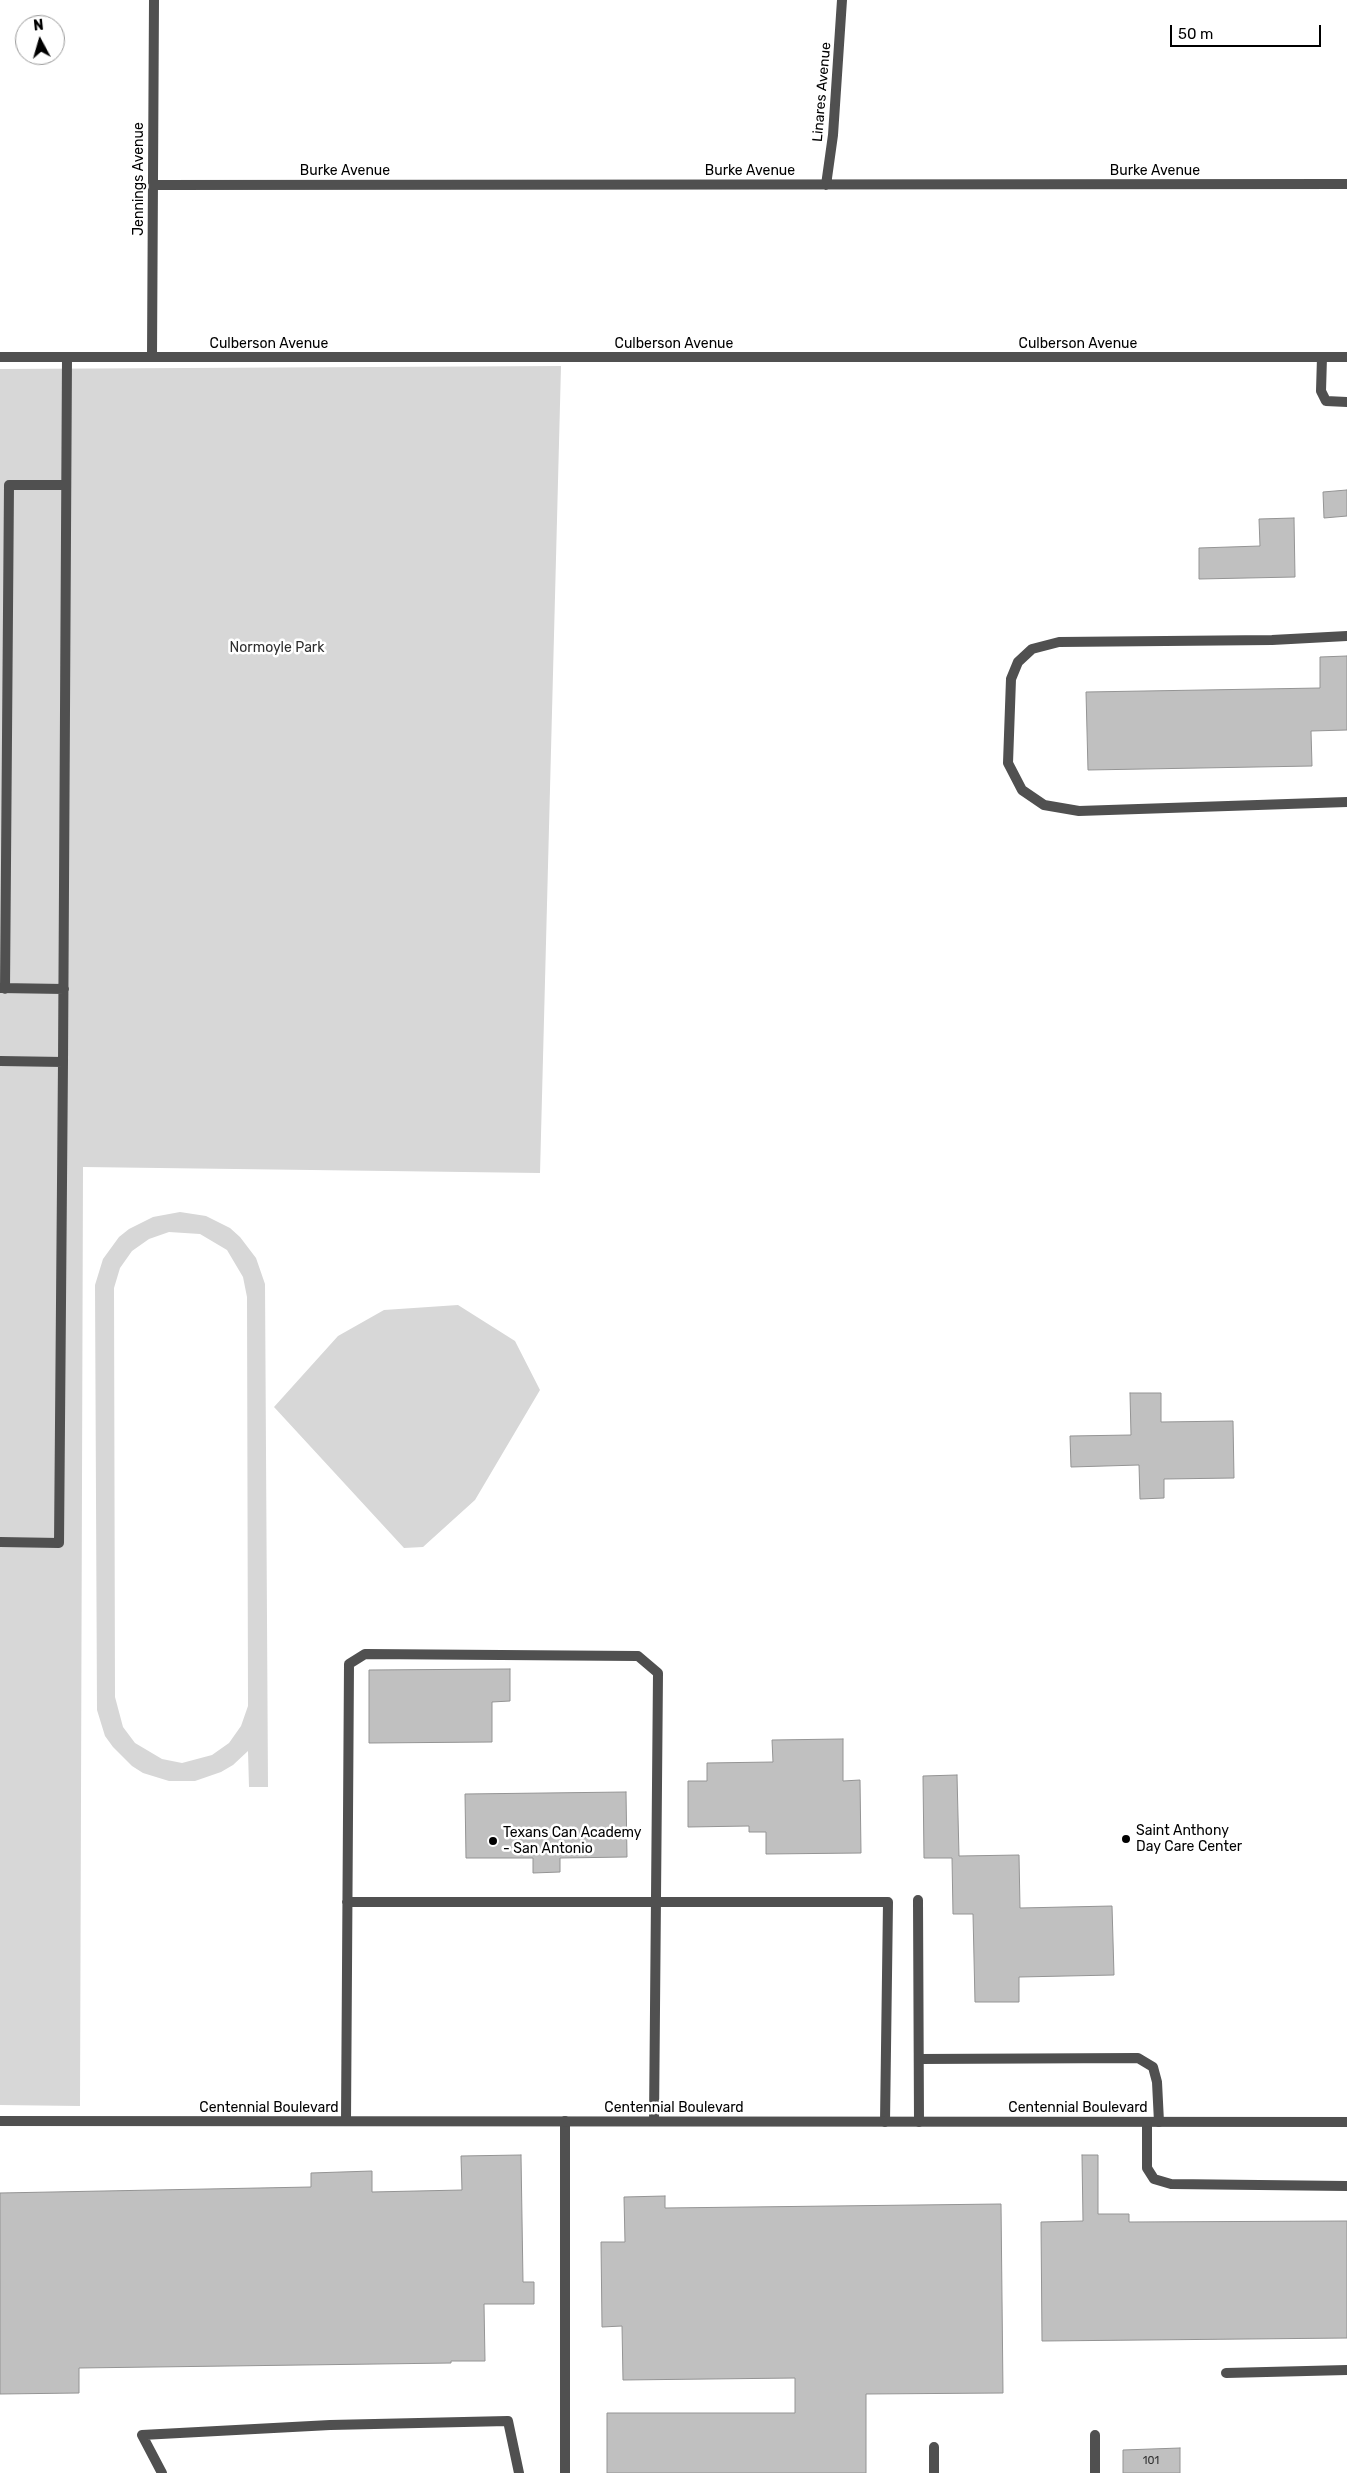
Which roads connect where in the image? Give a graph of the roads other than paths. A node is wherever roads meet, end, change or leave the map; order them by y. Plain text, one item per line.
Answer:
1 (154, 0) edge
2 (842, 0) edge
3 (1347, 184) edge
4 (153, 185) junction
5 (826, 185) junction
6 (0, 357) edge
7 (152, 357) junction
8 (1322, 357) junction
9 (1347, 357) edge
10 (67, 358) junction
11 (1347, 402) edge
12 (4, 485) edge
13 (65, 485) junction
14 (1347, 636) edge
15 (1347, 802) edge
16 (2, 988) edge
17 (64, 989) junction
18 (0, 1061) edge
19 (63, 1062) junction
20 (0, 1542) edge
21 (918, 1900) dead end
22 (347, 1902) junction
23 (656, 1902) junction
24 (919, 2059) junction
25 (0, 2121) edge
26 (346, 2121) junction
27 (565, 2121) junction
28 (654, 2122) junction
29 (885, 2122) junction
30 (920, 2122) junction
31 (1147, 2122) junction
32 (1159, 2122) junction
33 (1347, 2122) edge
34 (1347, 2186) edge
35 (1347, 2370) edge
36 (1226, 2373) dead end
37 (1095, 2434) dead end
38 (934, 2447) dead end
39 (162, 2473) edge
40 (519, 2473) edge
41 (565, 2473) edge
42 (934, 2473) edge
43 (1095, 2473) edge

1 - 4 street, Jennings Avenue
2 - 5 street, Linares Avenue
3 - 5 street, Burke Avenue
4 - 5 street, Burke Avenue
4 - 7 street, Jennings Avenue
6 - 10 street, Culberson Avenue
7 - 8 street, Culberson Avenue
7 - 10 street, Culberson Avenue
8 - 9 street, Culberson Avenue
8 - 11 street
10 - 13 street
12 - 13 street
12 - 16 street
13 - 17 street
14 - 15 street
16 - 17 street
17 - 19 street
18 - 19 street
19 - 20 street
21 - 24 street
22 - 23 street
22 - 23 street
22 - 26 street
23 - 28 street
23 - 29 street
24 - 30 street
24 - 32 street
25 - 26 street, Centennial Boulevard
26 - 27 street, Centennial Boulevard
27 - 28 street, Centennial Boulevard
27 - 41 street
28 - 29 street, Centennial Boulevard
29 - 30 street, Centennial Boulevard
30 - 31 street, Centennial Boulevard
31 - 32 street, Centennial Boulevard
31 - 34 street
32 - 33 street, Centennial Boulevard
35 - 36 street
37 - 43 street
38 - 42 street
39 - 40 street

